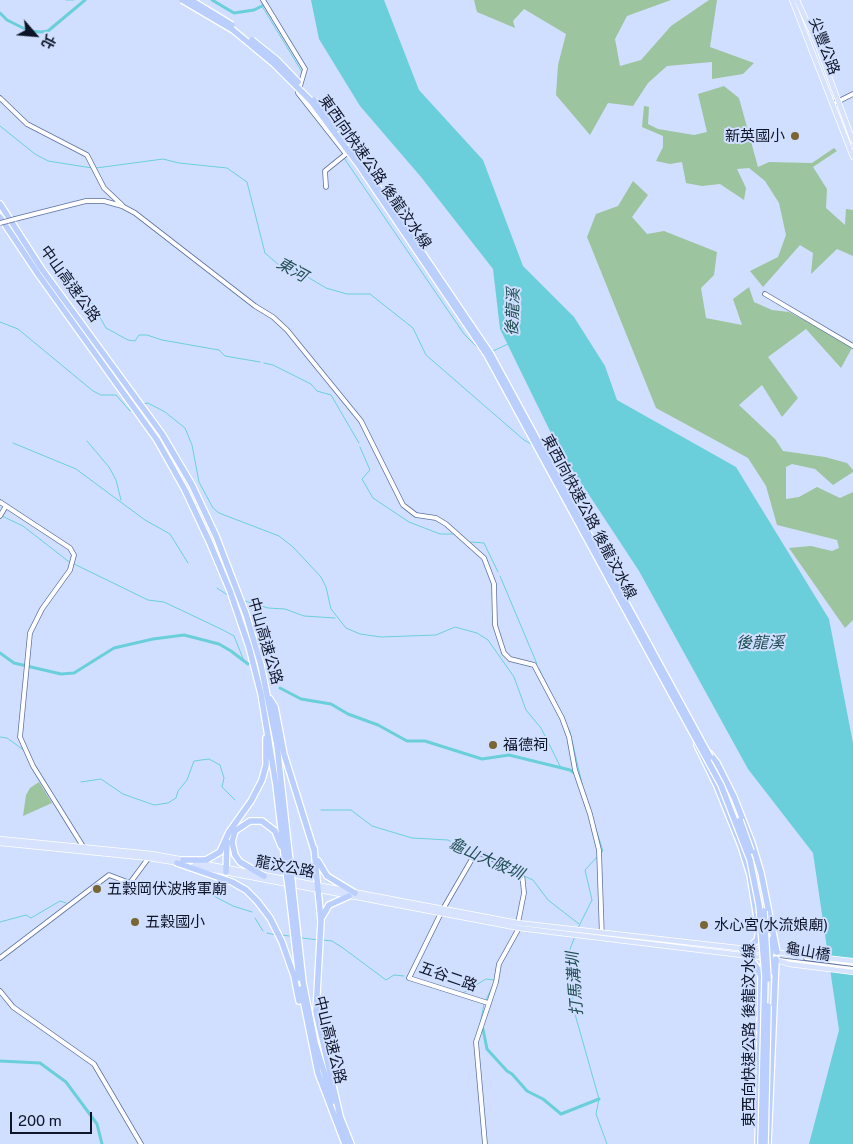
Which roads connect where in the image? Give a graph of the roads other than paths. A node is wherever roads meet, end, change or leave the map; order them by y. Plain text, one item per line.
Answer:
1 (182, 0) edge
2 (191, 0) edge
3 (263, 0) edge
4 (792, 0) edge
5 (797, 0) edge
6 (853, 94) edge
7 (0, 98) edge
8 (836, 104) junction
9 (853, 141) edge
10 (853, 157) edge
11 (326, 188) dead end
12 (0, 204) edge
13 (122, 206) junction
14 (0, 216) edge
15 (0, 222) edge
16 (765, 294) dead end
17 (853, 346) edge
18 (0, 502) edge
19 (6, 506) junction
20 (0, 515) edge
21 (266, 691) junction
22 (266, 718) junction
23 (694, 736) junction
24 (707, 750) junction
25 (229, 832) junction
26 (3, 841) edge
27 (314, 848) junction
28 (85, 850) junction
29 (150, 856) junction
30 (285, 858) junction
31 (180, 861) junction
32 (226, 870) junction
33 (289, 871) junction
34 (264, 876) junction
35 (319, 888) junction
36 (291, 892) junction
37 (352, 894) junction
38 (442, 911) junction
39 (321, 921) junction
40 (518, 925) junction
41 (759, 931) junction
42 (603, 935) junction
43 (742, 950) junction
44 (747, 956) junction
45 (770, 956) junction
46 (0, 958) edge
47 (853, 963) edge
48 (853, 970) edge
49 (761, 976) junction
50 (0, 991) edge
51 (485, 1002) junction
52 (308, 1030) junction
53 (340, 1116) junction
54 (141, 1144) edge
55 (345, 1144) edge
56 (351, 1144) edge
57 (485, 1144) edge
58 (760, 1144) edge
59 (767, 1144) edge

1 - 23 highway, 東西向快速公路 後龍汶水線, bridge
2 - 24 highway, 東西向快速公路 後龍汶水線, bridge
3 - 11 street
4 - 8 main road, 尖豐公路
5 - 8 main road, 尖豐公路
6 - 8 street
7 - 13 street
8 - 9 main road, 尖豐公路
8 - 10 main road, 尖豐公路
12 - 21 highway, 中山高速公路
13 - 15 street, bridge
13 - 42 street
14 - 22 highway, 中山高速公路
16 - 17 street
18 - 19 street
19 - 20 street
19 - 28 street
21 - 27 highway
21 - 33 highway, 中山高速公路
22 - 25 highway
22 - 30 highway, 中山高速公路
23 - 41 highway, bridge
23 - 58 highway, 東西向快速公路 後龍汶水線, bridge
24 - 45 highway
24 - 59 highway, 東西向快速公路 後龍汶水線, bridge
25 - 31 highway
25 - 32 highway
26 - 28 main road, 龍汶公路
27 - 35 highway
27 - 37 highway
28 - 29 main road, 龍汶公路
29 - 31 main road, 龍汶公路
29 - 46 street
30 - 33 highway, 中山高速公路
30 - 34 highway
31 - 32 main road, 龍汶公路
31 - 52 highway
32 - 34 main road, 龍汶公路
32 - 35 main road, 龍汶公路
33 - 36 highway, 中山高速公路, bridge
34 - 35 main road, 龍汶公路
35 - 37 main road, 龍汶公路
35 - 39 highway
36 - 52 highway, 中山高速公路
36 - 53 highway, 中山高速公路
37 - 38 main road, 龍汶公路
37 - 39 highway
38 - 40 main road, 龍汶公路
38 - 40 street
38 - 51 street, 五谷二路
39 - 53 highway
40 - 42 main road, 龍汶公路
40 - 51 street
41 - 43 highway
41 - 45 highway
42 - 43 main road
42 - 44 main road
43 - 45 main road
44 - 45 main road
44 - 49 highway
45 - 47 main road, 龜山橋
45 - 48 main road, 龜山橋
45 - 49 highway
45 - 59 highway
49 - 58 highway
50 - 54 street
51 - 57 street
52 - 55 highway, 中山高速公路
53 - 56 highway, 中山高速公路

